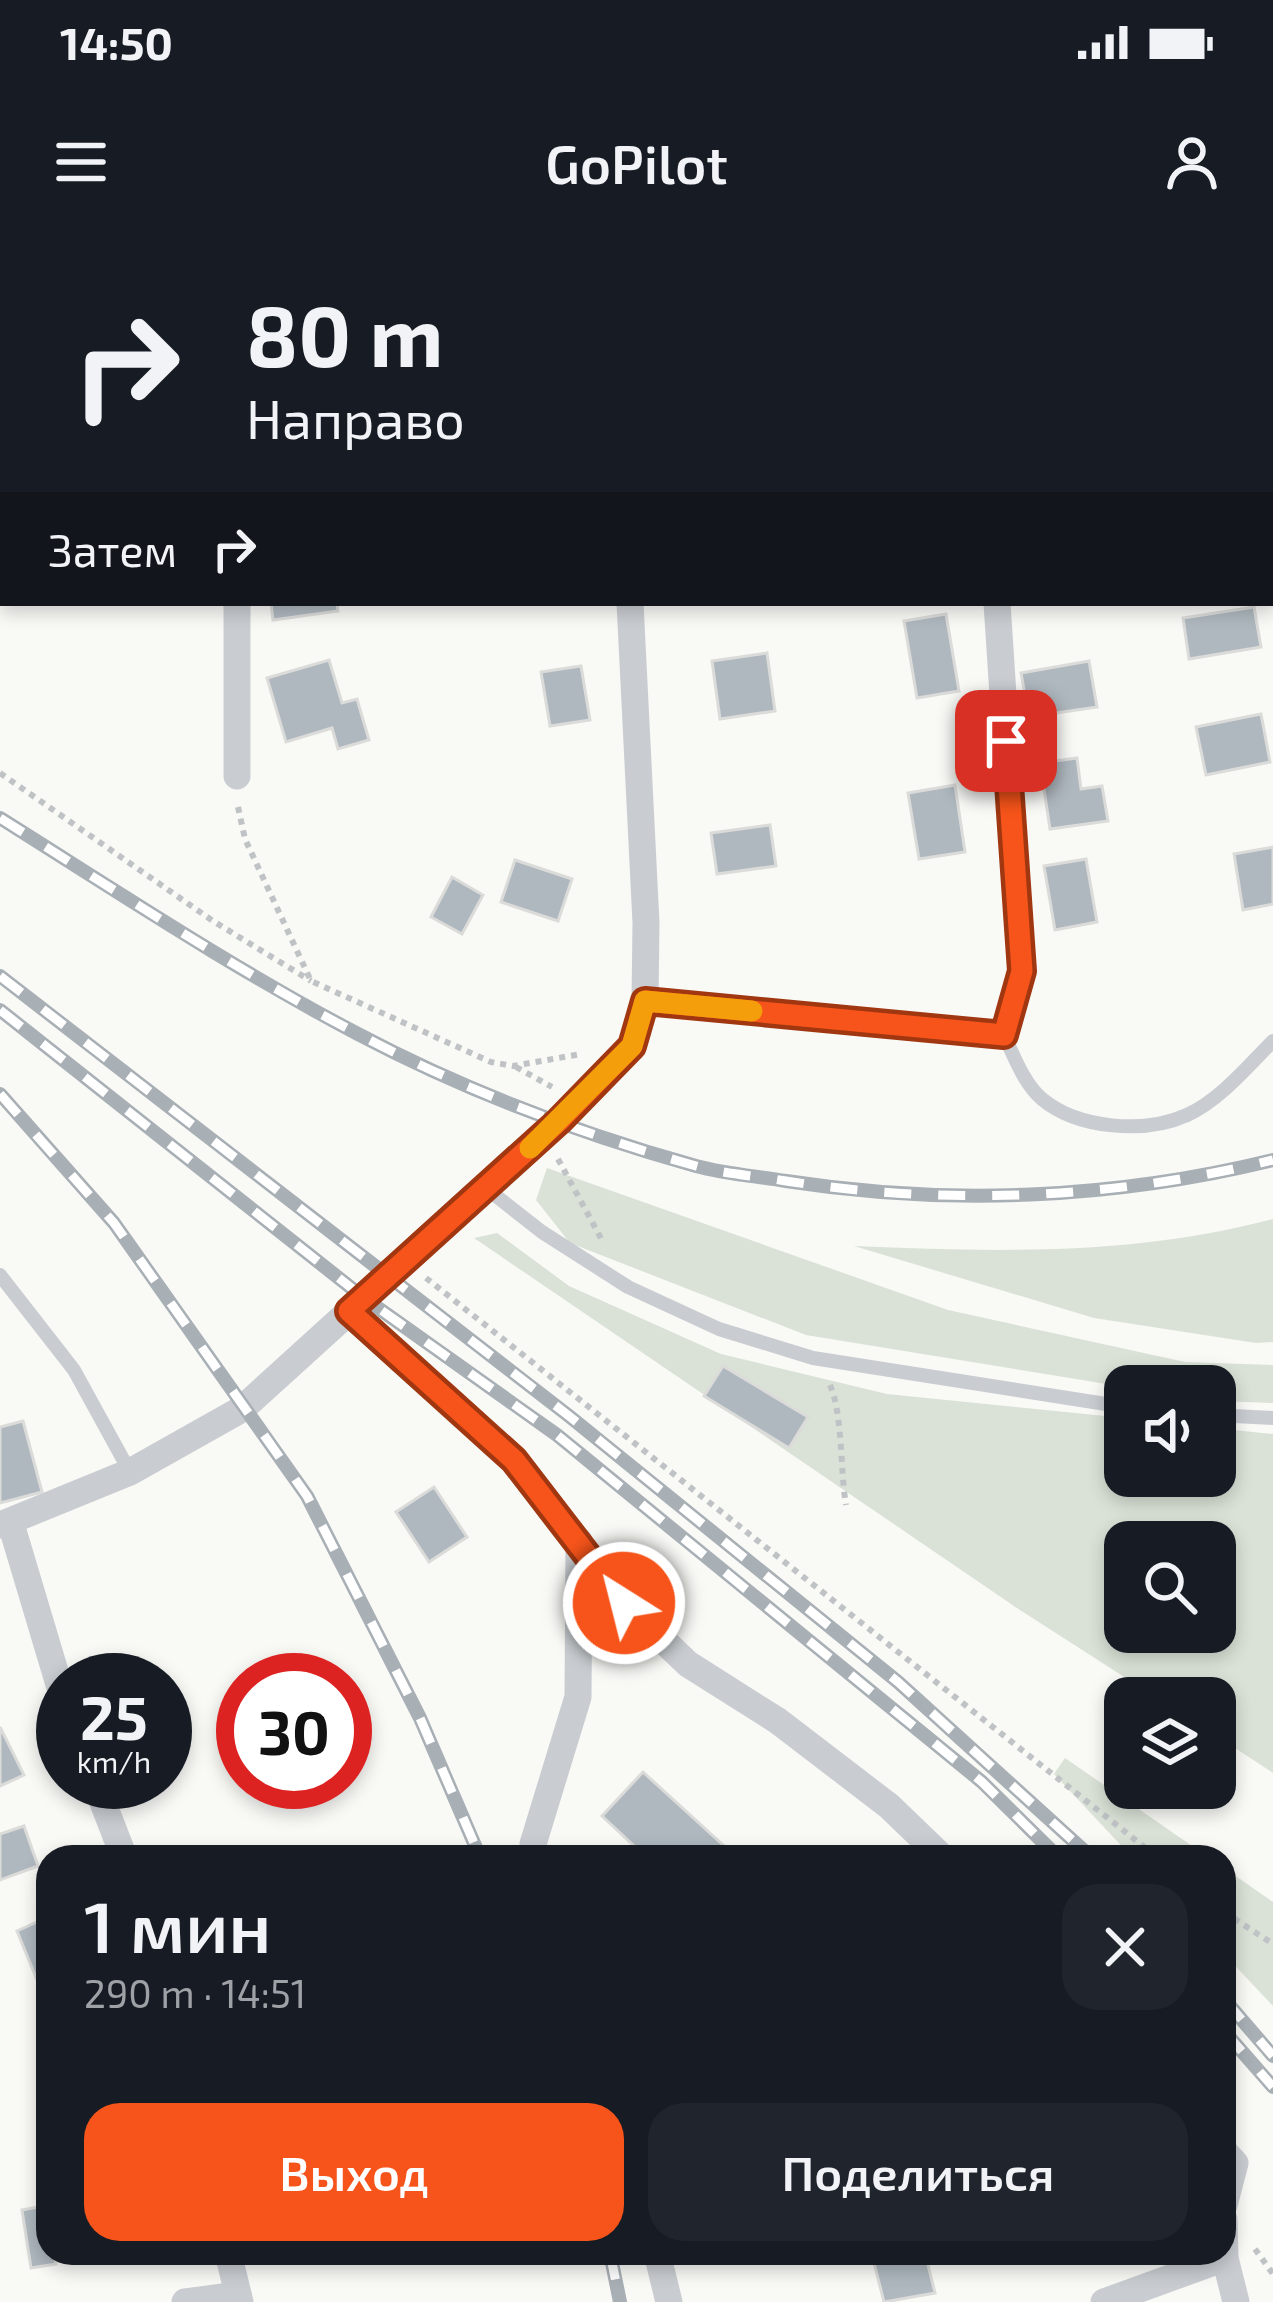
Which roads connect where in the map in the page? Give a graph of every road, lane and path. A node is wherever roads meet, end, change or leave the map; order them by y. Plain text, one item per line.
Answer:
1 (237, 606) edge
2 (630, 606) edge
3 (997, 606) edge
4 (0, 772) edge
5 (237, 776) joint
6 (311, 981) junction
7 (645, 1001) junction
8 (1004, 1035) junction
9 (1273, 1041) edge
10 (632, 1046) junction
11 (513, 1066) junction
12 (573, 1106) junction
13 (544, 1135) junction
14 (486, 1188) junction
15 (405, 1261) junction
16 (0, 1275) edge
17 (628, 1287) junction
18 (349, 1311) junction
19 (813, 1358) junction
20 (1104, 1404) edge
21 (1236, 1416) edge
22 (1273, 1418) edge
23 (130, 1472) junction
24 (846, 1505) dead end
25 (6, 1524) edge
26 (579, 1541) junction
27 (48, 1653) edge
28 (105, 1809) edge
29 (119, 1845) edge
30 (532, 1845) edge
31 (930, 1845) edge
32 (1141, 1845) edge
33 (1236, 1920) edge
34 (1273, 1944) edge
35 (231, 2265) edge
36 (660, 2265) edge
37 (1206, 2265) edge
38 (1227, 2265) edge
39 (239, 2299) edge
40 (185, 2302) edge
41 (669, 2302) edge
42 (1104, 2302) edge
43 (1236, 2302) edge

1 - 5 street
2 - 7 street
3 - 8 street
4 - 6 path
5 - 6 path
6 - 11 path
7 - 8 lane
7 - 10 street
8 - 9 lane
10 - 11 path
10 - 12 street
11 - 12 path
12 - 13 street
13 - 14 street
13 - 17 path
14 - 15 street
14 - 17 lane
15 - 18 street
15 - 32 path
16 - 23 lane
17 - 19 lane
18 - 23 street
18 - 26 street
19 - 20 lane
19 - 24 path
21 - 22 lane
23 - 25 street
25 - 27 street
26 - 30 street
26 - 31 street
28 - 29 street
33 - 34 path
35 - 39 street
36 - 41 street
37 - 42 street
38 - 43 street
39 - 40 street

